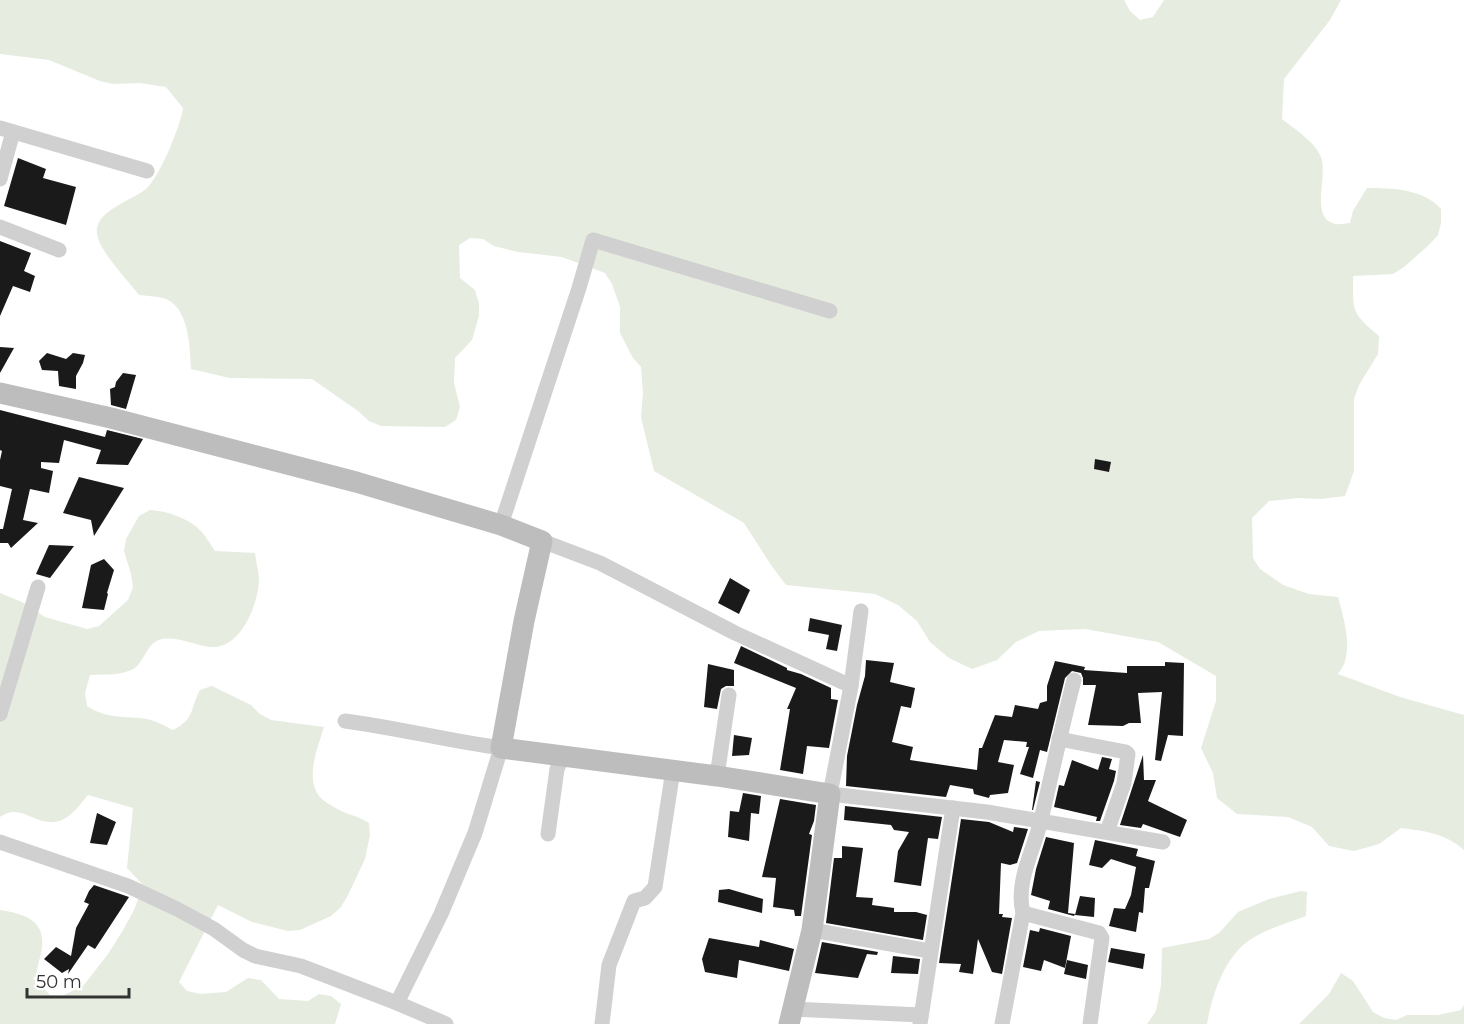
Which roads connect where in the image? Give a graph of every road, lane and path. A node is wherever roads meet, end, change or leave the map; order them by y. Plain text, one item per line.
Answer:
1 (7, 130) edge
2 (147, 171) dead end
3 (0, 179) edge
4 (0, 227) edge
5 (59, 250) dead end
6 (830, 311) dead end
7 (0, 393) edge
8 (501, 525) junction
9 (542, 541) junction
10 (38, 587) dead end
11 (861, 612) dead end
12 (1074, 680) dead end
13 (851, 686) junction
14 (729, 695) dead end
15 (0, 714) edge
16 (345, 721) dead end
17 (1059, 739) junction
18 (501, 748) junction
19 (564, 755) junction
20 (673, 770) junction
21 (717, 776) junction
22 (830, 794) junction
23 (953, 808) junction
24 (1041, 821) junction
25 (1107, 832) junction
26 (548, 834) dead end
27 (0, 842) edge
28 (1163, 842) dead end
29 (1023, 913) junction
30 (812, 930) junction
31 (930, 951) junction
32 (397, 1003) junction
33 (790, 1016) edge
34 (920, 1019) edge
35 (446, 1024) edge
36 (602, 1024) edge
37 (1002, 1024) edge
38 (1090, 1024) edge

1 - 2 street
1 - 3 street
4 - 5 street
6 - 8 street
7 - 8 street
8 - 9 street
9 - 13 street
9 - 18 street
10 - 15 street
11 - 13 street
12 - 17 street
13 - 22 street
14 - 21 street
16 - 18 street
17 - 24 street
17 - 25 street
18 - 19 street
18 - 32 street
19 - 20 street
19 - 26 street
20 - 21 street
20 - 36 street
21 - 22 street
22 - 23 street
22 - 30 street
23 - 24 street
23 - 31 street
24 - 25 street
24 - 29 street
25 - 28 street
27 - 32 street
29 - 37 street
29 - 38 street
30 - 31 street
30 - 33 street
31 - 34 street
32 - 35 street
33 - 34 street

